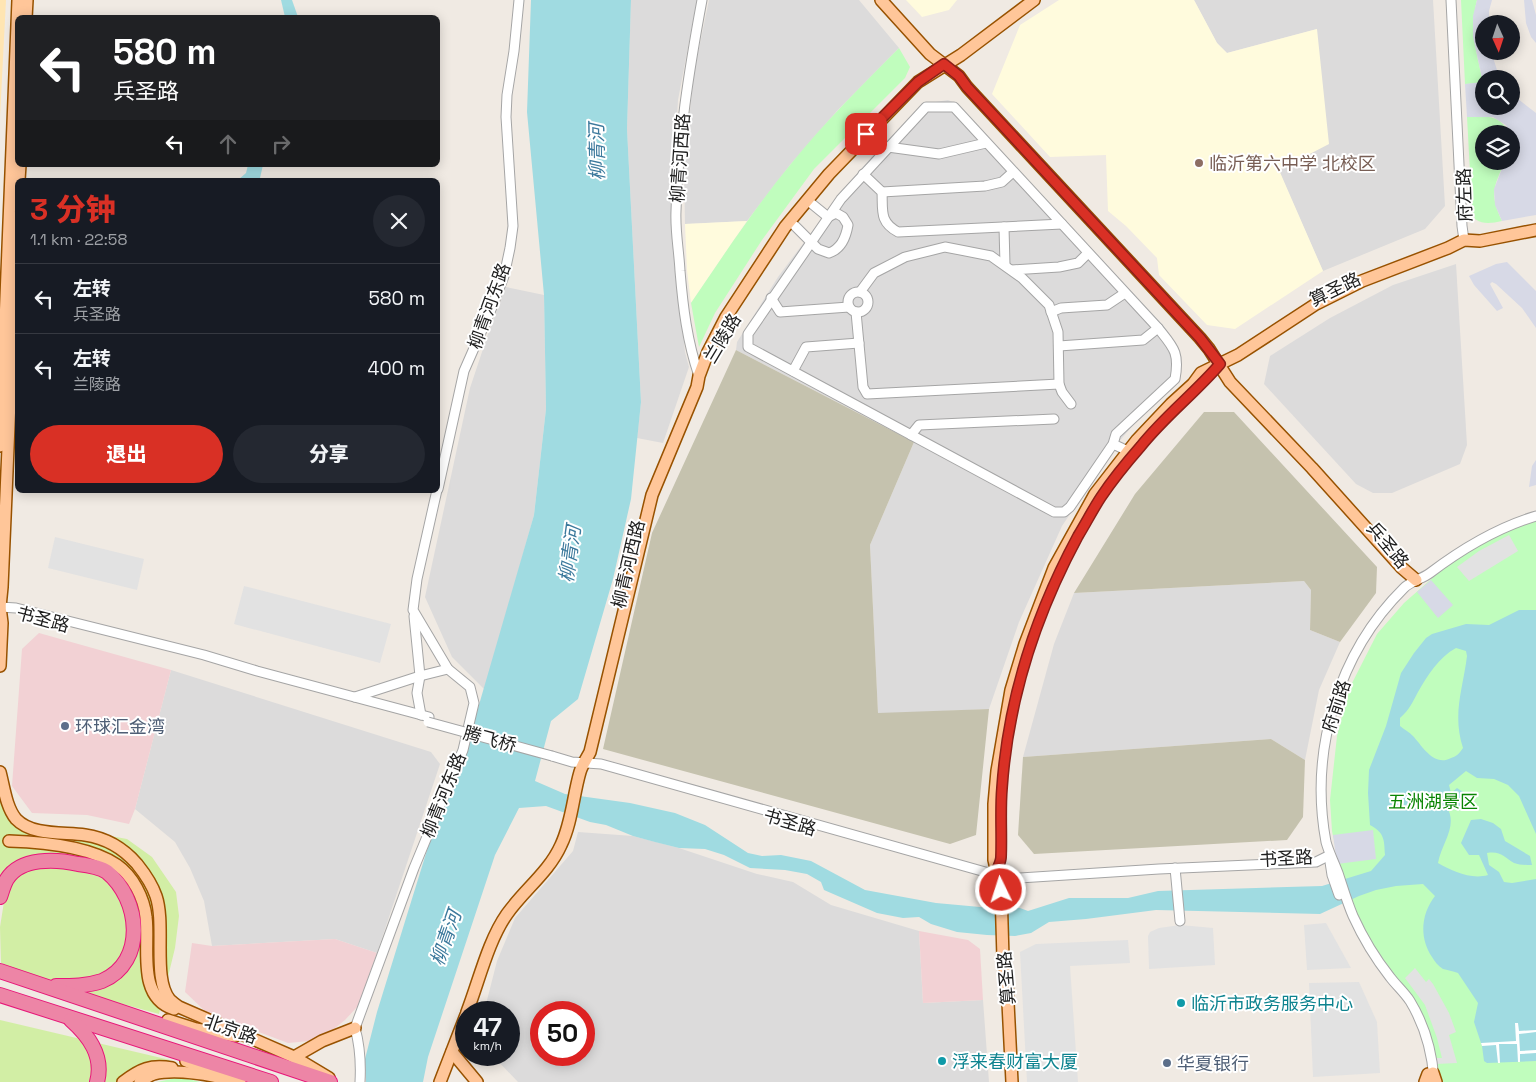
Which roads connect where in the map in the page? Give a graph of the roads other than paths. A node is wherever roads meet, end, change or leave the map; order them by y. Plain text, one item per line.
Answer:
1 (18, 0) edge
2 (27, 0) edge
3 (519, 0) edge
4 (702, 0) edge
5 (881, 0) edge
6 (888, 0) edge
7 (1022, 0) edge
8 (1034, 0) edge
9 (1453, 0) edge
10 (17, 15) edge
11 (26, 15) edge
12 (944, 64) junction
13 (15, 74) edge
14 (986, 143) junction
15 (888, 147) junction
16 (1014, 172) junction
17 (863, 174) junction
18 (882, 192) junction
19 (812, 204) junction
20 (828, 217) junction
21 (1062, 224) junction
22 (1536, 224) edge
23 (795, 226) junction
24 (1004, 227) junction
25 (1536, 230) edge
26 (1464, 240) junction
27 (811, 241) junction
28 (1088, 253) junction
29 (1008, 268) junction
30 (15, 288) edge
31 (860, 292) junction
32 (1125, 293) junction
33 (771, 298) junction
34 (852, 310) junction
35 (1051, 312) junction
36 (1158, 328) junction
37 (859, 343) junction
38 (1059, 346) junction
39 (1220, 364) junction
40 (793, 371) junction
41 (699, 376) junction
42 (1058, 384) junction
43 (1071, 404) dead end
44 (1054, 419) dead end
45 (911, 435) junction
46 (1113, 444) junction
47 (0, 446) edge
48 (1128, 451) junction
49 (440, 477) edge
50 (436, 493) edge
51 (1536, 510) edge
52 (1536, 516) edge
53 (1416, 580) junction
54 (0, 607) edge
55 (413, 610) junction
56 (0, 666) edge
57 (448, 669) junction
58 (420, 676) junction
59 (355, 697) junction
60 (426, 718) junction
61 (553, 754) joint
62 (585, 762) junction
63 (0, 772) edge
64 (9, 841) dead end
65 (1330, 855) junction
66 (1175, 868) junction
67 (996, 875) junction
68 (0, 897) edge
69 (1180, 918) dead end
70 (1000, 958) junction
71 (0, 972) edge
72 (44, 986) junction
73 (0, 995) edge
74 (472, 1001) edge
75 (93, 1002) junction
76 (66, 1016) junction
77 (216, 1023) junction
78 (89, 1024) junction
79 (354, 1028) junction
80 (251, 1039) junction
81 (455, 1044) edge
82 (308, 1049) junction
83 (452, 1052) junction
84 (294, 1057) junction
85 (313, 1068) junction
86 (186, 1072) junction
87 (1431, 1079) edge
88 (235, 1081) edge
89 (97, 1082) edge
90 (123, 1082) edge
91 (140, 1082) edge
92 (270, 1082) edge
93 (330, 1082) edge
94 (335, 1082) edge
95 (360, 1082) edge
96 (440, 1082) edge
97 (477, 1082) edge
98 (1006, 1082) edge
99 (1012, 1082) edge

1 - 10 main road
2 - 11 main road
3 - 49 street, 柳青河东路
4 - 41 street, 柳青河西路
5 - 12 main road, 兵圣路
6 - 12 main road, 兵圣路
7 - 12 main road, 兰陵路
8 - 12 main road, 兰陵路
9 - 26 street, 府左路
12 - 19 main road, 兰陵路
12 - 39 main road, 兵圣路
12 - 41 main road, 兰陵路
13 - 47 main road
14 - 15 street
14 - 15 street
14 - 16 street
15 - 17 street
16 - 18 street
16 - 21 street
17 - 18 street
17 - 20 street
18 - 24 street
19 - 20 street
19 - 23 main road, 兰陵路
20 - 27 street
20 - 27 street
21 - 24 street
21 - 28 street
22 - 26 main road, 算圣路
23 - 27 street
23 - 41 main road, 兰陵路
24 - 29 street
25 - 26 main road, 算圣路
26 - 39 main road, 算圣路
27 - 33 street
28 - 29 street
28 - 32 street
29 - 31 street
29 - 35 street
30 - 54 main road
31 - 34 street
31 - 34 street
32 - 35 street
32 - 36 street
33 - 34 street
33 - 40 street
34 - 37 street
35 - 38 street
36 - 38 street
36 - 46 street
37 - 40 street
37 - 42 street
38 - 42 street
39 - 48 main road, 算圣路
39 - 53 main road, 兵圣路
39 - 67 main road, 算圣路
40 - 45 street
41 - 62 main road, 柳青河西路
42 - 43 street
44 - 45 street
45 - 46 street
46 - 48 street
48 - 67 main road, 算圣路
50 - 55 street, 柳青河东路
51 - 53 street, 府前路
52 - 53 street, 府前路
53 - 65 street, 府前路
54 - 56 main road
54 - 59 street, 书圣路
54 - 60 street, 书圣路
55 - 57 street, 柳青河东路
55 - 58 street
57 - 58 street
57 - 79 street, 柳青河东路
58 - 59 street
58 - 60 street
59 - 60 street, 书圣路
60 - 61 street, 腾飞桥, bridge
61 - 62 street, 书圣路
62 - 67 street, 书圣路
62 - 74 main road, 柳青河西路
63 - 77 main road
64 - 77 main road
65 - 66 street, 书圣路
65 - 67 street, 书圣路
65 - 87 street, 府前路
66 - 67 street, 书圣路
66 - 69 street
67 - 70 main road, 算圣路
68 - 72 highway
70 - 98 main road, 算圣路
70 - 99 main road, 算圣路
71 - 72 highway, 北京路
72 - 75 highway, 北京路
73 - 76 highway
75 - 80 main road
75 - 93 highway, 北京路
76 - 78 highway
76 - 89 highway
77 - 80 main road
78 - 88 main road
78 - 92 highway
79 - 82 main road
79 - 95 street
80 - 84 main road
81 - 83 main road, 柳青河西路
82 - 84 main road
82 - 85 main road
83 - 96 main road, 柳青河西路
83 - 97 main road
84 - 85 main road
85 - 94 main road
86 - 88 main road
86 - 90 main road
86 - 91 main road

